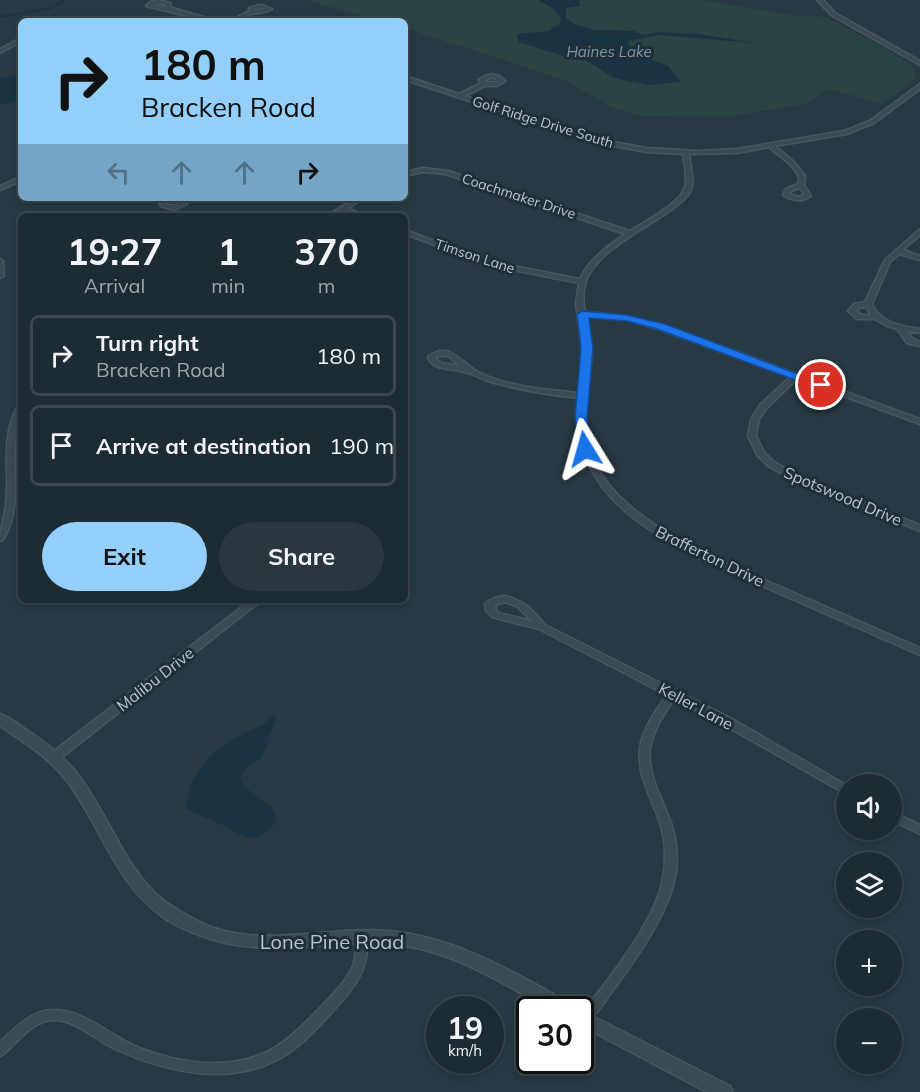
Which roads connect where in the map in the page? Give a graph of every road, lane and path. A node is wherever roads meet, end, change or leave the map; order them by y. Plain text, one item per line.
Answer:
1 (820, 0) edge
2 (170, 9) dead end
3 (252, 12) dead end
4 (203, 18) edge
5 (239, 18) edge
6 (18, 42) edge
7 (18, 47) edge
8 (2, 50) edge
9 (920, 63) edge
10 (408, 79) edge
11 (484, 84) dead end
12 (920, 86) edge
13 (459, 96) junction
14 (771, 146) junction
15 (686, 152) junction
16 (408, 173) edge
17 (18, 180) edge
18 (801, 185) dead end
19 (0, 188) edge
20 (161, 201) edge
21 (182, 201) edge
22 (356, 201) edge
23 (343, 208) junction
24 (334, 213) edge
25 (356, 213) edge
26 (920, 231) edge
27 (408, 233) edge
28 (632, 234) junction
29 (898, 251) junction
30 (920, 258) edge
31 (0, 261) edge
32 (0, 276) edge
33 (582, 281) junction
34 (868, 304) junction
35 (582, 314) junction
36 (877, 317) junction
37 (900, 328) junction
38 (920, 331) edge
39 (920, 344) edge
40 (468, 370) dead end
41 (796, 376) junction
42 (582, 396) junction
43 (18, 414) edge
44 (920, 422) edge
45 (920, 528) edge
46 (0, 538) edge
47 (253, 603) edge
48 (543, 627) junction
49 (920, 652) edge
50 (673, 693) junction
51 (0, 719) edge
52 (53, 758) junction
53 (836, 784) edge
54 (902, 821) edge
55 (920, 830) edge
56 (362, 938) junction
57 (541, 996) edge
58 (594, 1002) edge
59 (594, 1024) edge
60 (0, 1050) edge
61 (724, 1092) edge

1 - 9 street
2 - 4 street
3 - 5 street
6 - 8 street
7 - 8 street
10 - 13 street, Golf Ridge Drive South
11 - 13 street
12 - 14 street, Golf Ridge Drive South
13 - 15 street, Golf Ridge Drive South
14 - 15 street, Golf Ridge Drive South
14 - 18 street
15 - 28 street
16 - 28 street, Coachmaker Drive
17 - 19 street
20 - 21 street
22 - 23 street
23 - 24 street
23 - 25 street
26 - 29 street
27 - 33 street, Timson Lane
28 - 33 street
29 - 30 street
29 - 34 street
31 - 32 street
33 - 35 street, Brafferton Drive
34 - 36 street
34 - 36 street
35 - 41 street
35 - 42 street, Brafferton Drive
36 - 37 street
37 - 38 street
37 - 39 street
40 - 42 street
41 - 44 street
41 - 45 street, Spotswood Drive
42 - 49 street, Brafferton Drive
43 - 46 street
47 - 52 street, Malibu Drive
48 - 48 street, Keller Lane
48 - 50 street, Keller Lane
50 - 53 street, Keller Lane
50 - 58 street
51 - 52 street, Lone Pine Road
52 - 56 street, Lone Pine Road
54 - 55 street
56 - 57 street, Lone Pine Road
56 - 60 street
59 - 61 street

